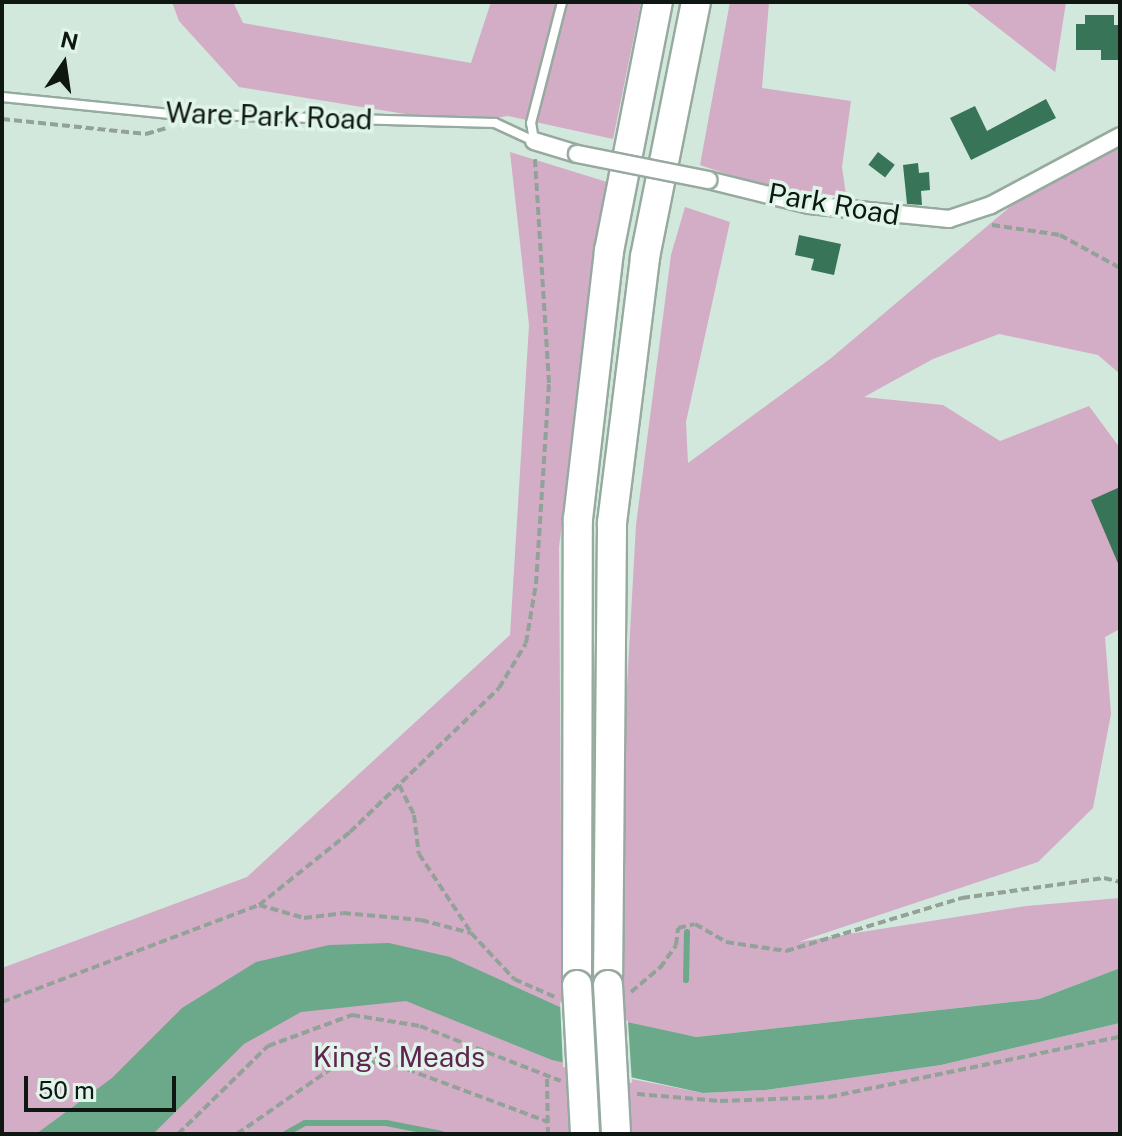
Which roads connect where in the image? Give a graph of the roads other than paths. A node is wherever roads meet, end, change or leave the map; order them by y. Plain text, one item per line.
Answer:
1 (562, 2) edge
2 (658, 2) edge
3 (696, 2) edge
4 (2, 97) edge
5 (1120, 136) edge
6 (534, 141) junction
7 (585, 1134) edge
8 (616, 1134) edge

1 - 6 lane
2 - 7 highway, bridge
3 - 8 highway, bridge
4 - 6 lane, Ware Park Road
5 - 6 street, Park Road, bridge

